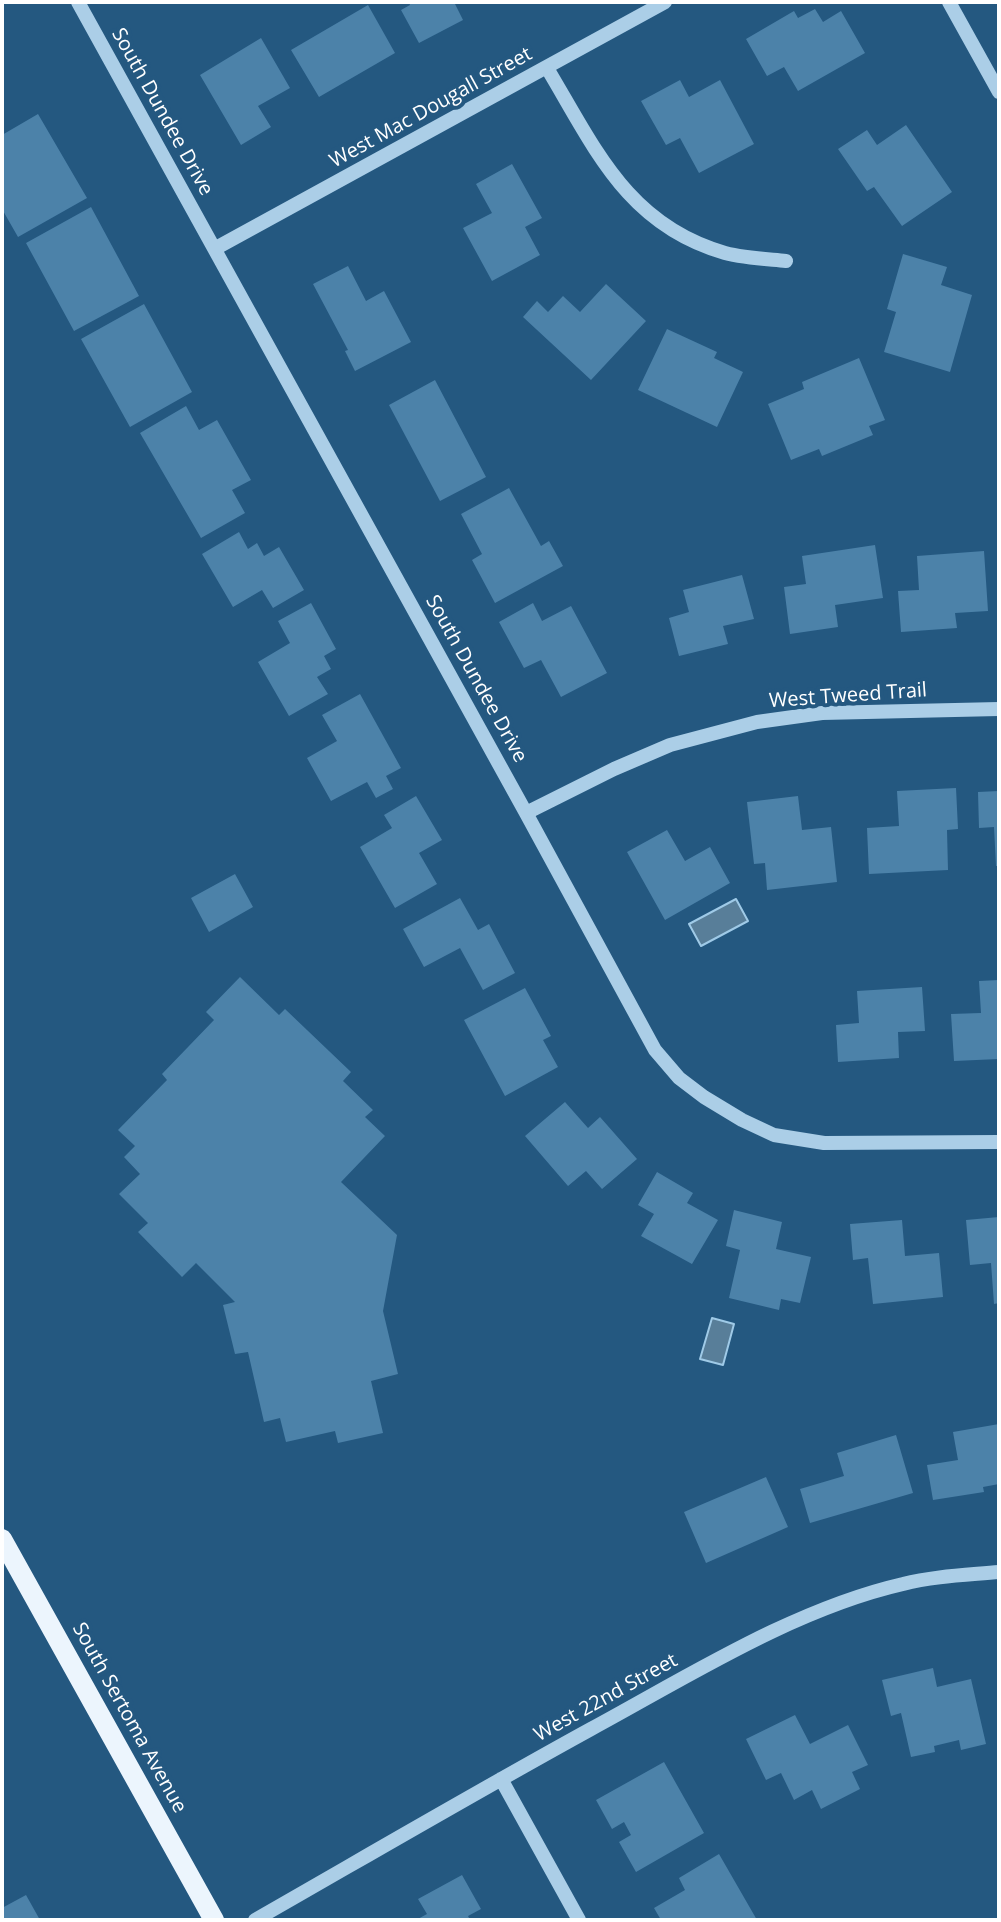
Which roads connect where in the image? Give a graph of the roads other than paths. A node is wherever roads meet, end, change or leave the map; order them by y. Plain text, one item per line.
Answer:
1 (78, 2) edge
2 (665, 2) edge
3 (949, 2) edge
4 (547, 68) junction
5 (999, 92) edge
6 (216, 248) junction
7 (786, 261) dead end
8 (999, 709) edge
9 (526, 813) junction
10 (999, 1142) edge
11 (2, 1539) edge
12 (999, 1572) edge
13 (501, 1779) junction
14 (214, 1920) edge
15 (255, 1920) edge
16 (579, 1920) edge

1 - 6 street, South Dundee Drive
2 - 4 street, West Mac Dougall Street
3 - 5 street
4 - 6 street, West Mac Dougall Street
4 - 7 street
6 - 9 street, South Dundee Drive
8 - 9 street, West Tweed Trail
9 - 10 street, South Dundee Drive
11 - 14 main road, South Sertoma Avenue
12 - 13 street, West 22nd Street
13 - 15 street, West 22nd Street
13 - 16 street

